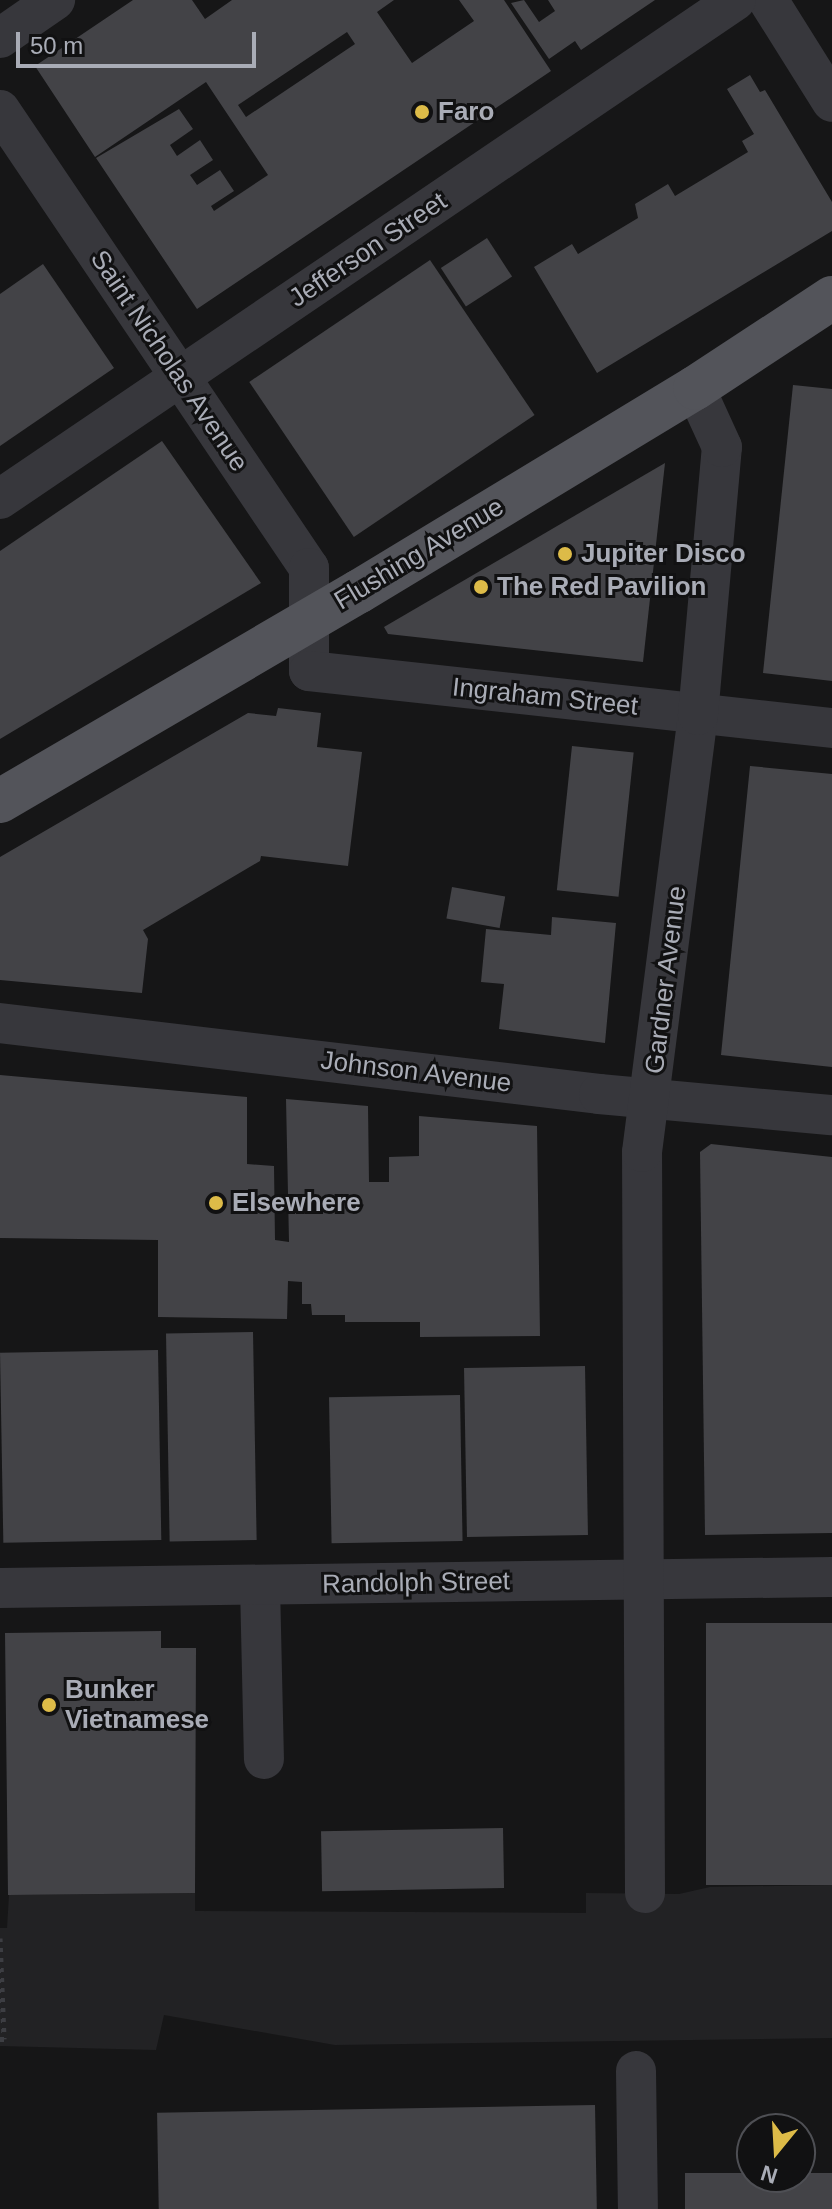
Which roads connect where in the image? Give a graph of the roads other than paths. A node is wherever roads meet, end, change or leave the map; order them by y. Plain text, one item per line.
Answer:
1 (55, 0) edge
2 (736, 0) edge
3 (768, 0) edge
4 (0, 38) edge
5 (832, 102) edge
6 (0, 110) edge
7 (832, 298) edge
8 (180, 377) junction
9 (695, 388) junction
10 (0, 499) edge
11 (308, 620) junction
12 (698, 715) junction
13 (832, 728) edge
14 (0, 801) edge
15 (0, 1023) edge
16 (651, 1096) junction
17 (832, 1115) edge
18 (832, 1577) edge
19 (645, 1580) junction
20 (260, 1585) junction
21 (0, 1588) edge
22 (264, 1759) dead end
23 (645, 1893) dead end
24 (636, 2071) dead end
25 (638, 2209) edge

1 - 4 street
2 - 8 street, Jefferson Street
3 - 5 street
6 - 8 street, Saint Nicholas Avenue
7 - 9 main road, Flushing Avenue
8 - 10 street, Jefferson Street
8 - 11 street, Saint Nicholas Avenue
9 - 11 main road, Flushing Avenue
9 - 12 street, Gardner Avenue
11 - 12 street, Ingraham Street
11 - 14 main road, Flushing Avenue
12 - 13 street, Ingraham Street
12 - 16 street, Gardner Avenue
15 - 16 street, Johnson Avenue
16 - 17 street, Johnson Avenue
16 - 19 street, Gardner Avenue
18 - 19 street, Randolph Street
19 - 20 street, Randolph Street
19 - 23 street, Gardner Avenue
20 - 21 street, Randolph Street
20 - 22 street
24 - 25 street

